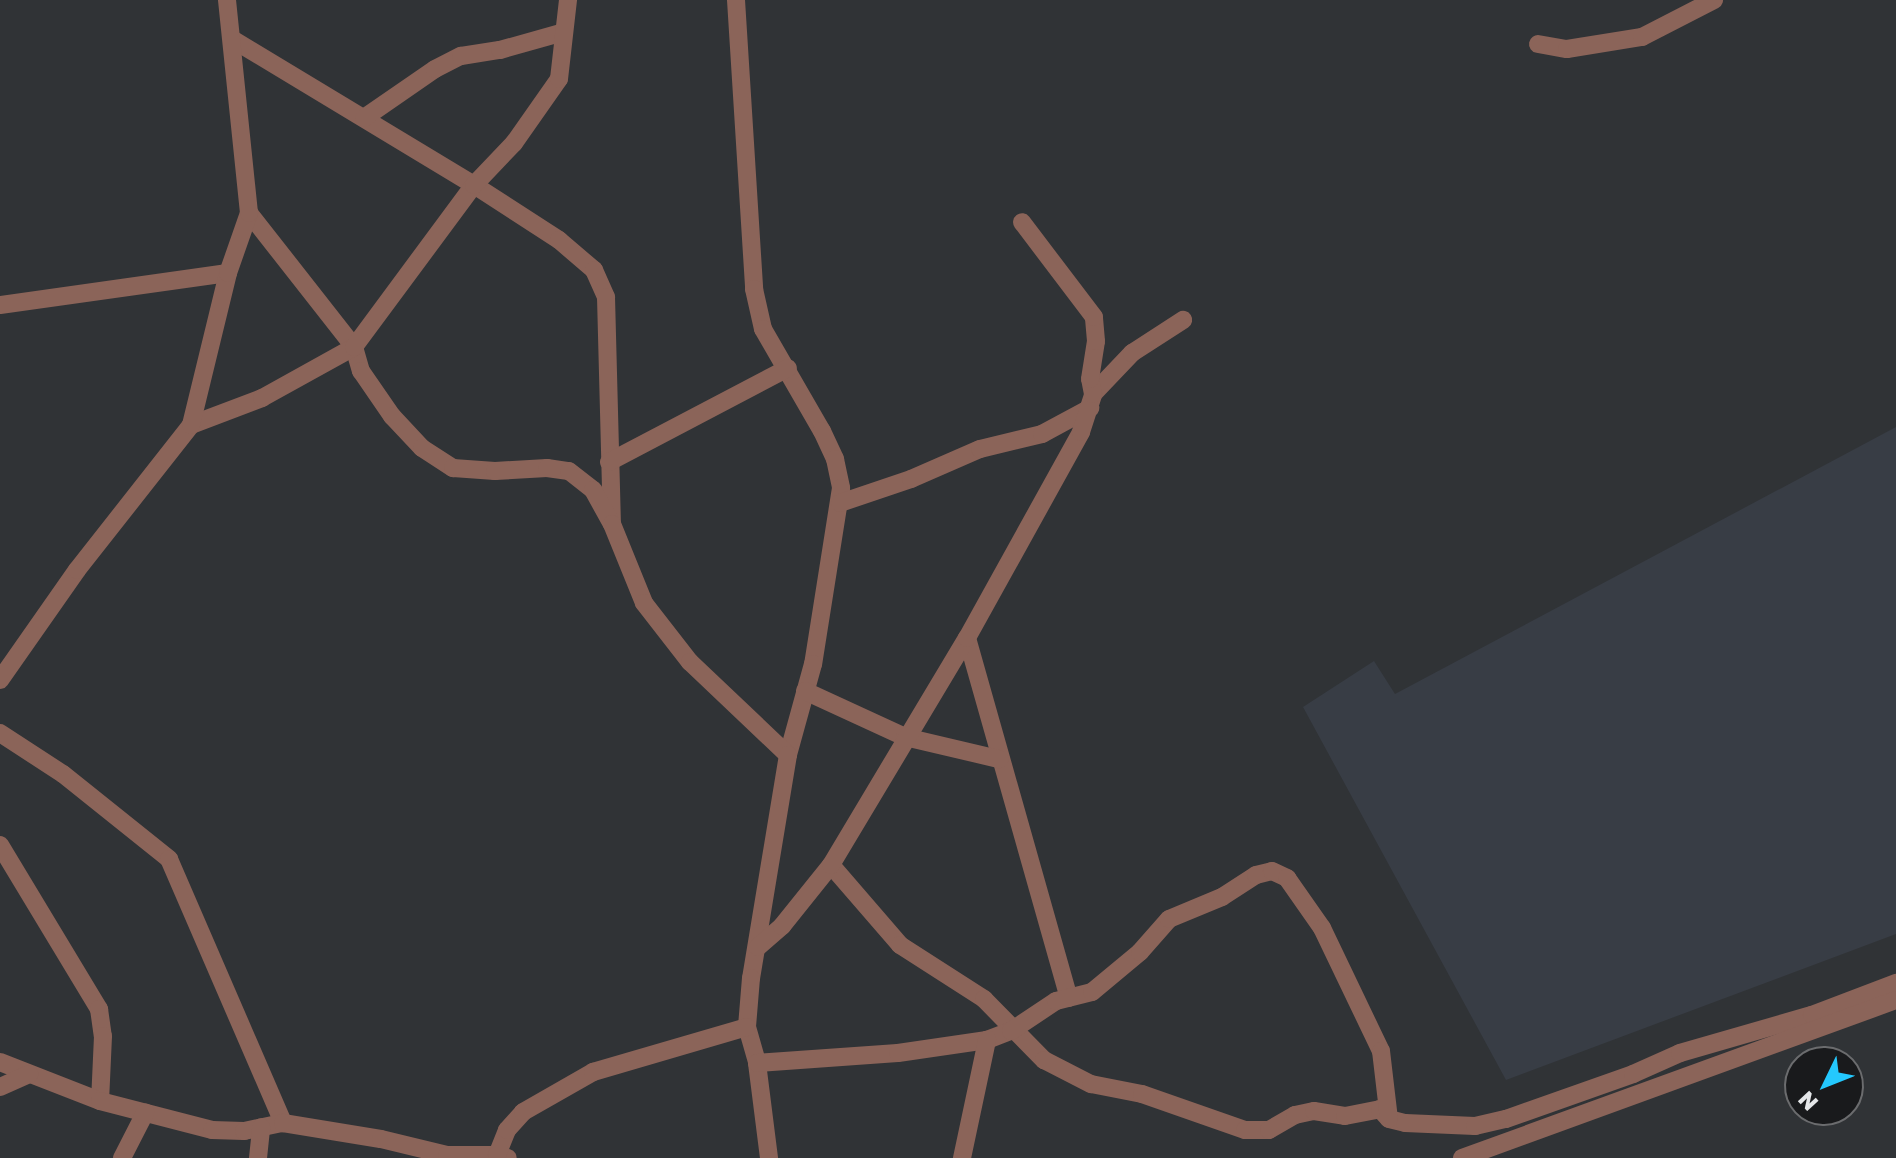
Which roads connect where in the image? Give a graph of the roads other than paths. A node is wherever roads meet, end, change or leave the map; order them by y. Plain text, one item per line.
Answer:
1 (227, 0) edge
2 (568, 0) edge
3 (736, 0) edge
4 (1714, 0) edge
5 (564, 32) junction
6 (232, 39) junction
7 (1538, 44) dead end
8 (364, 118) junction
9 (474, 185) junction
10 (249, 213) junction
11 (1022, 222) dead end
12 (228, 273) junction
13 (0, 305) edge
14 (1183, 320) dead end
15 (354, 347) junction
16 (788, 368) junction
17 (1091, 401) junction
18 (191, 425) junction
19 (609, 462) junction
20 (840, 503) junction
21 (612, 524) junction
22 (967, 638) junction
23 (0, 680) edge
24 (805, 691) junction
25 (0, 733) edge
26 (905, 737) junction
27 (788, 755) junction
28 (999, 759) junction
29 (0, 845) edge
30 (831, 865) junction
31 (758, 947) junction
32 (1896, 983) edge
33 (1069, 998) junction
34 (1896, 1000) edge
35 (747, 1027) junction
36 (1011, 1031) junction
37 (987, 1040) junction
38 (0, 1062) edge
39 (757, 1063) junction
40 (1656, 1064) junction
41 (29, 1074) junction
42 (1677, 1077) junction
43 (0, 1087) edge
44 (100, 1101) junction
45 (145, 1113) junction
46 (1389, 1119) junction
47 (283, 1123) junction
48 (261, 1127) junction
49 (502, 1156) edge
50 (122, 1158) edge
51 (258, 1158) edge
52 (769, 1158) edge
53 (962, 1158) edge
54 (1462, 1158) edge

1 - 6 street
2 - 5 street
3 - 16 street
4 - 7 street
5 - 8 street
5 - 9 street
6 - 8 street
6 - 10 street
8 - 9 street
9 - 15 street
9 - 19 street
10 - 12 street
10 - 15 street
11 - 17 street
12 - 13 street
12 - 18 street
14 - 17 street
15 - 18 street
15 - 21 street
16 - 19 street
16 - 20 street
17 - 20 street
17 - 22 street
18 - 23 street
19 - 21 street
20 - 24 street
21 - 27 street
22 - 26 street
22 - 28 street
24 - 26 street
24 - 27 street
25 - 47 street
26 - 28 street
26 - 30 street
27 - 31 street
28 - 33 street
29 - 44 street
30 - 31 street
30 - 36 street
31 - 35 street
32 - 40 street
33 - 36 street
33 - 46 street
34 - 42 street
35 - 39 street
35 - 49 street
36 - 37 street
36 - 46 street
37 - 39 street
37 - 53 street
38 - 41 street
39 - 52 street
40 - 42 street
40 - 46 street
41 - 43 street
41 - 44 street
42 - 54 street
44 - 45 street
45 - 48 street
45 - 50 street
47 - 48 street
47 - 49 street
48 - 51 street

